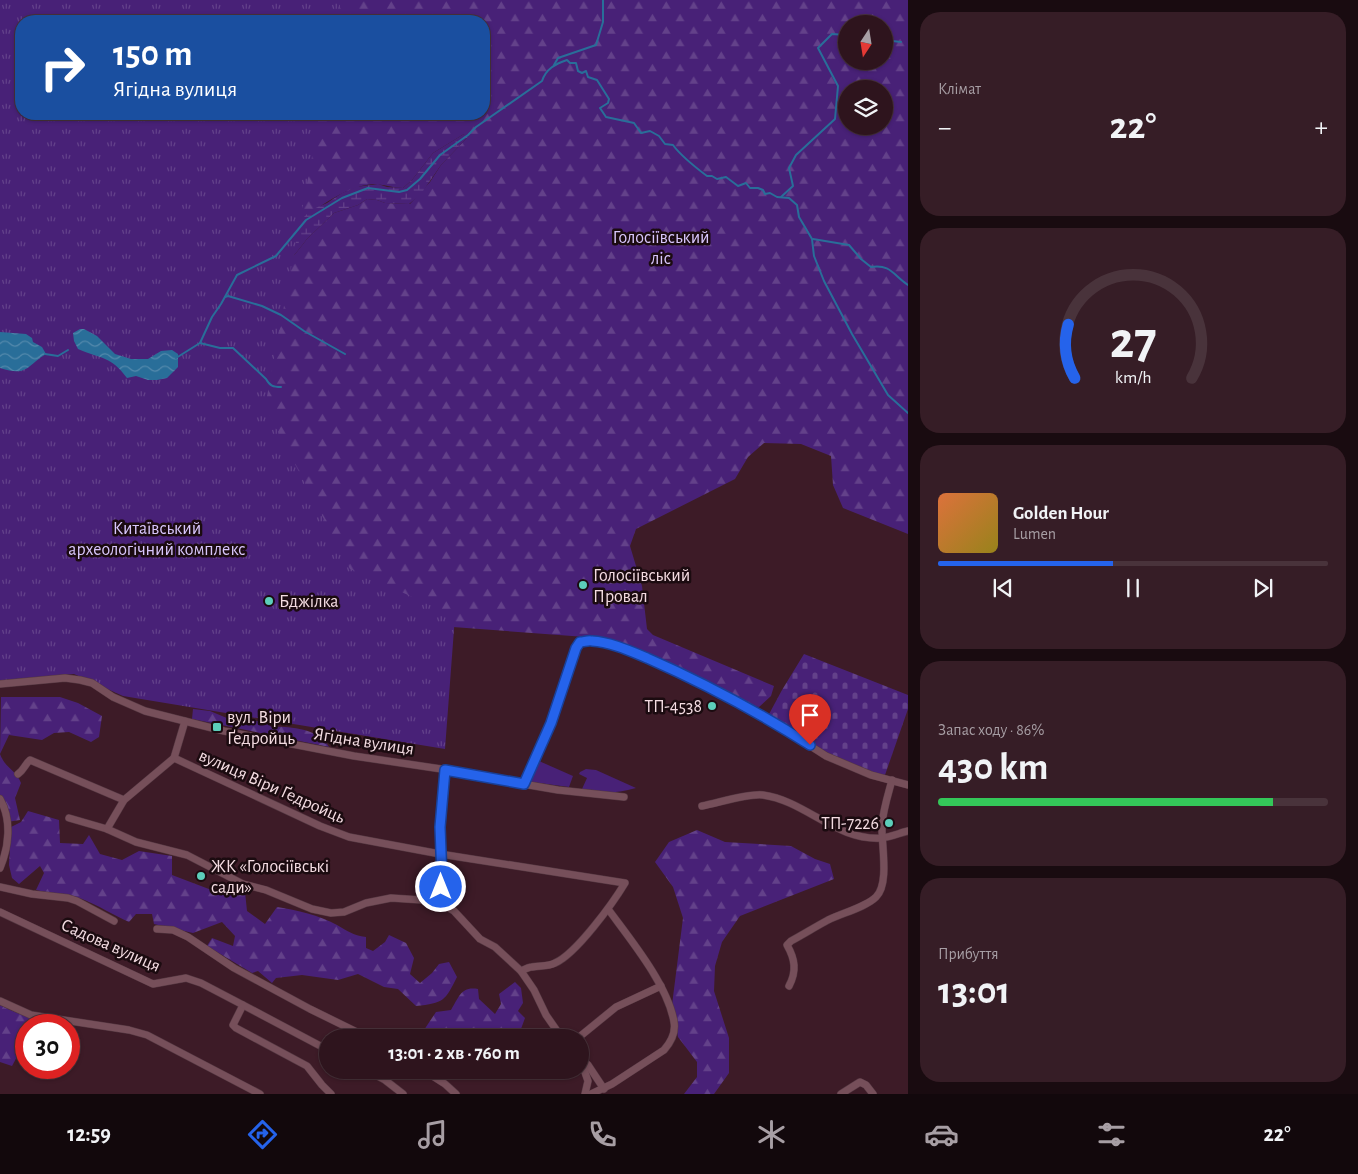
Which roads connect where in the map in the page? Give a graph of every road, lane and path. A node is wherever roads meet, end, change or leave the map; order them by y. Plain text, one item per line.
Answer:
1 (0, 684) edge
2 (184, 721) junction
3 (174, 758) junction
4 (445, 770) junction
5 (18, 774) dead end
6 (892, 780) junction
7 (524, 784) junction
8 (908, 785) edge
9 (624, 797) dead end
10 (0, 800) edge
11 (124, 800) junction
12 (702, 806) dead end
13 (69, 818) dead end
14 (107, 829) junction
15 (908, 831) edge
16 (883, 838) junction
17 (440, 854) junction
18 (0, 868) edge
19 (0, 887) edge
20 (437, 901) junction
21 (608, 909) junction
22 (0, 912) edge
23 (114, 921) dead end
24 (157, 929) dead end
25 (521, 971) junction
26 (661, 986) junction
27 (789, 986) dead end
28 (0, 1001) edge
29 (243, 1005) junction
30 (351, 1029) edge
31 (555, 1029) edge
32 (589, 1029) edge
33 (319, 1045) edge
34 (589, 1066) edge
35 (383, 1079) edge
36 (437, 1079) edge
37 (587, 1079) edge
38 (604, 1088) junction
39 (260, 1094) edge
40 (331, 1094) edge
41 (403, 1094) edge
42 (456, 1094) edge
43 (585, 1094) edge
44 (591, 1094) edge
45 (841, 1094) edge
46 (873, 1094) edge

1 - 2 street, Ягідна вулиця
2 - 3 street, вулиця Віри Ґедройць
2 - 4 street, Ягідна вулиця
3 - 11 street, вулиця Віри Ґедройць
3 - 17 street, вулиця Віри Ґедройць
4 - 7 street, Ягідна вулиця
4 - 17 street
5 - 11 street
6 - 7 street
6 - 8 street
6 - 16 street
7 - 9 street, Ягідна вулиця
10 - 18 street
11 - 14 street, вулиця Віри Ґедройць
12 - 16 street
13 - 14 street
14 - 20 street
15 - 16 street
16 - 27 street
17 - 20 street
17 - 21 street, вулиця Віри Ґедройць
19 - 23 street
20 - 25 street
21 - 25 street
21 - 26 street
22 - 29 street, Садова вулиця
24 - 30 street, Садова вулиця
25 - 31 street
26 - 32 street
26 - 38 street
28 - 39 street
29 - 33 street, Садова вулиця
29 - 40 street
34 - 38 street
35 - 41 street
36 - 42 street
37 - 43 street
38 - 44 street
45 - 46 street

